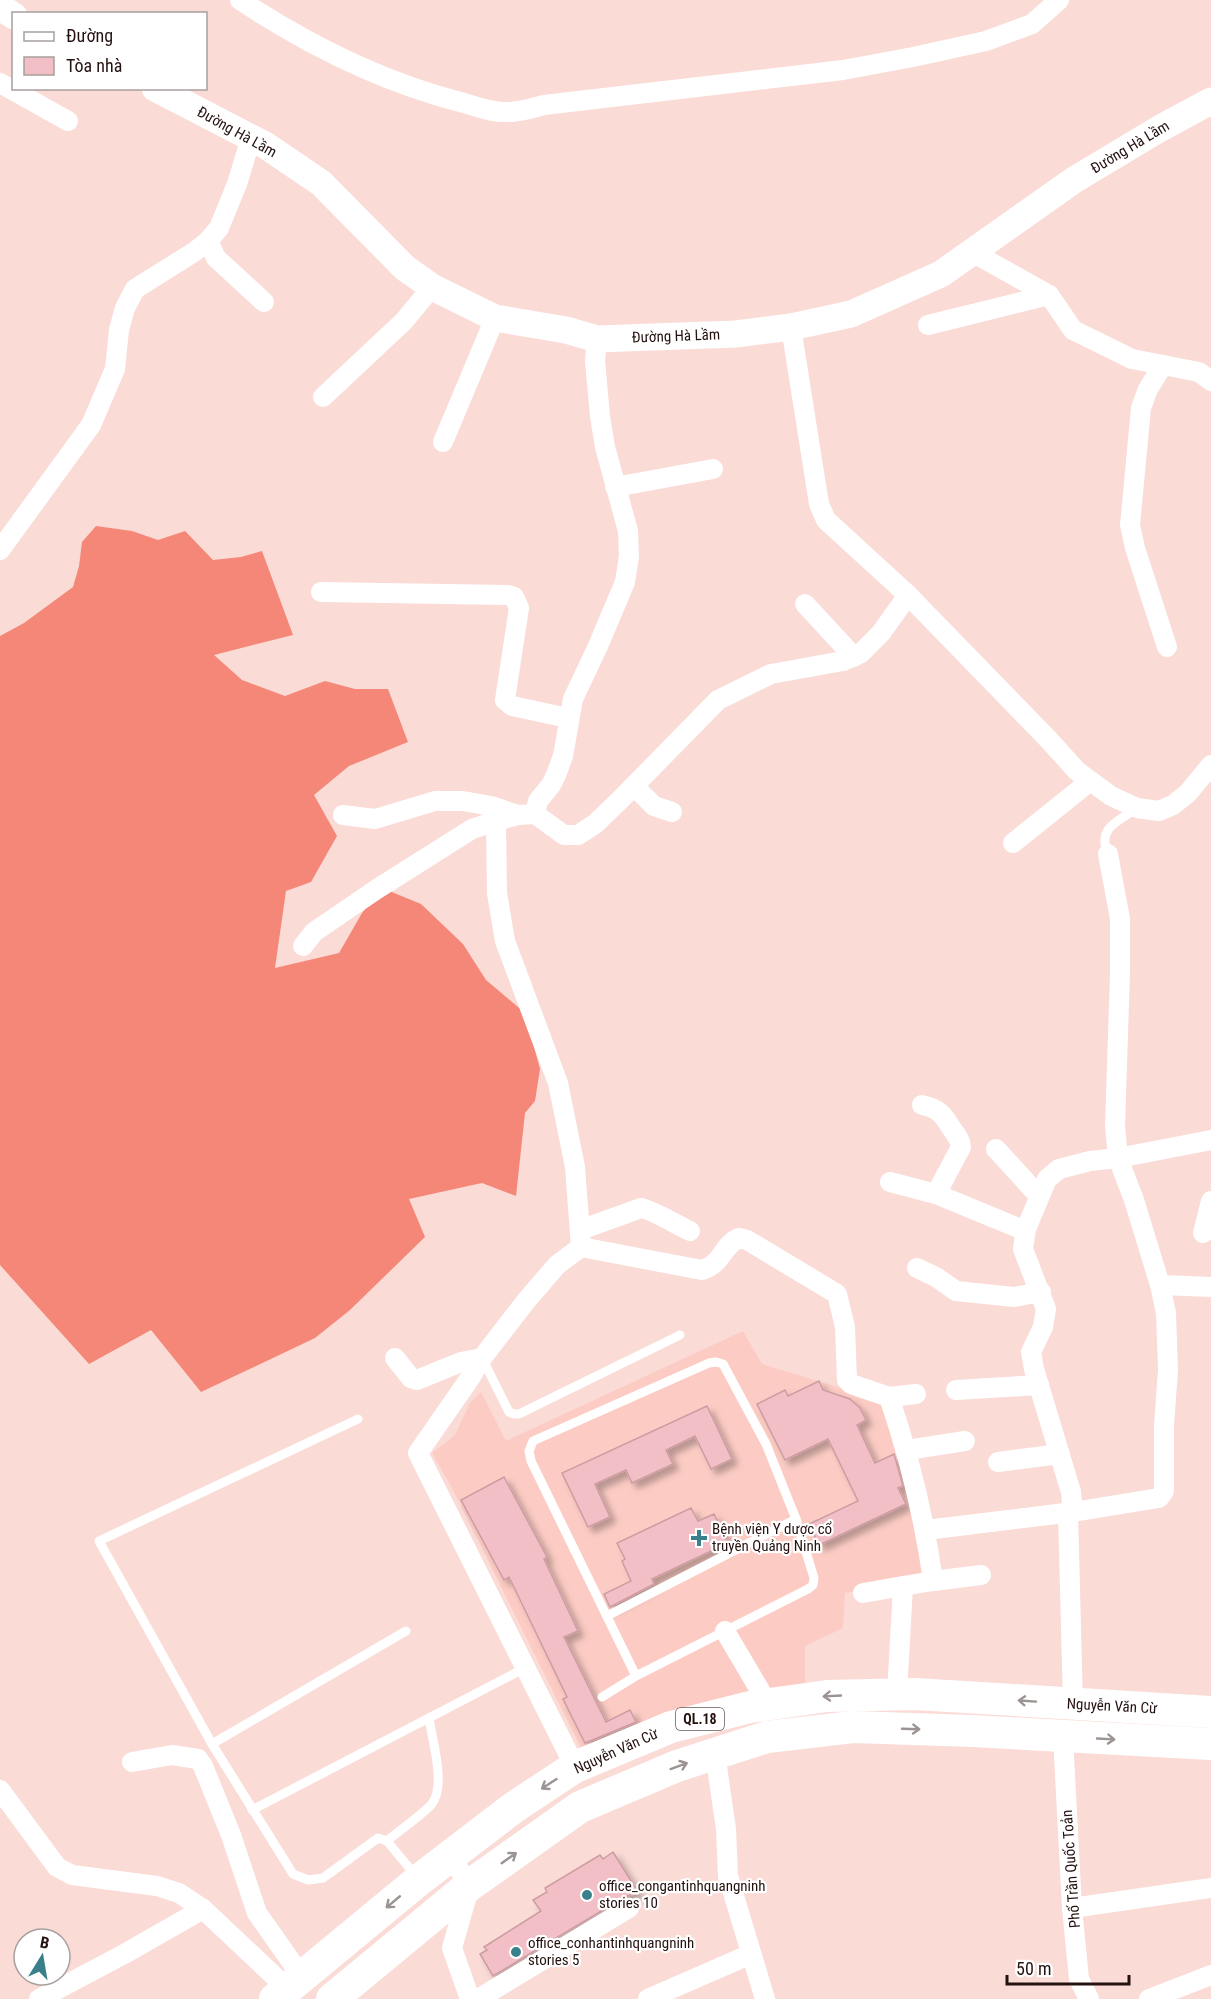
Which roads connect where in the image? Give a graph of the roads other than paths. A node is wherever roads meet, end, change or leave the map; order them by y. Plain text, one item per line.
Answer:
1 (240, 0) edge
2 (1059, 0) edge
3 (13, 90) edge
4 (159, 90) edge
5 (1211, 101) edge
6 (68, 121) dead end
7 (251, 138) junction
8 (208, 241) junction
9 (972, 252) junction
10 (432, 287) junction
11 (1049, 296) junction
12 (264, 302) dead end
13 (495, 318) junction
14 (928, 325) dead end
15 (791, 327) junction
16 (597, 339) junction
17 (1163, 365) junction
18 (1211, 381) edge
19 (323, 397) dead end
20 (443, 441) dead end
21 (713, 469) dead end
22 (615, 487) junction
23 (0, 550) edge
24 (321, 592) dead end
25 (908, 595) junction
26 (805, 604) dead end
27 (1167, 647) dead end
28 (854, 657) junction
29 (568, 718) junction
30 (1211, 765) edge
31 (1089, 782) junction
32 (634, 786) junction
33 (1137, 808) junction
34 (672, 812) dead end
35 (343, 815) dead end
36 (526, 815) junction
37 (496, 820) junction
38 (1013, 843) dead end
39 (1108, 854) joint
40 (303, 946) dead end
41 (922, 1105) dead end
42 (1211, 1140) edge
43 (996, 1149) dead end
44 (1118, 1158) junction
45 (890, 1182) dead end
46 (936, 1194) junction
47 (1040, 1196) junction
48 (1211, 1201) edge
49 (1026, 1229) junction
50 (690, 1231) dead end
51 (1203, 1233) dead end
52 (580, 1238) junction
53 (917, 1268) dead end
54 (1160, 1285) junction
55 (1211, 1287) edge
56 (1041, 1292) junction
57 (680, 1335) dead end
58 (394, 1358) dead end
59 (482, 1358) junction
60 (1039, 1385) junction
61 (956, 1390) dead end
62 (916, 1394) dead end
63 (889, 1397) junction
64 (358, 1419) dead end
65 (965, 1441) dead end
66 (907, 1450) junction
67 (1060, 1454) junction
68 (998, 1462) dead end
69 (1070, 1512) junction
70 (796, 1519) junction
71 (926, 1530) junction
72 (981, 1575) dead end
73 (933, 1581) junction
74 (903, 1586) junction
75 (863, 1593) dead end
76 (607, 1616) junction
77 (406, 1631) dead end
78 (725, 1631) junction
79 (525, 1668) junction
80 (636, 1676) junction
81 (897, 1694) junction
82 (602, 1697) dead end
83 (768, 1704) junction
84 (1072, 1704) junction
85 (1211, 1712) edge
86 (429, 1718) junction
87 (1063, 1736) junction
88 (212, 1744) junction
89 (1211, 1744) edge
90 (715, 1754) junction
91 (132, 1762) dead end
92 (575, 1767) junction
93 (0, 1790) edge
94 (252, 1810) junction
95 (387, 1841) junction
96 (450, 1857) junction
97 (420, 1880) junction
98 (470, 1885) junction
99 (1211, 1888) edge
100 (629, 1908) dead end
101 (1072, 1908) junction
102 (203, 1909) junction
103 (751, 1954) junction
104 (1211, 1975) edge
105 (288, 1988) edge
106 (39, 1999) edge
107 (332, 1999) edge
108 (470, 1999) edge
109 (478, 1999) edge
110 (648, 1999) edge
111 (765, 1999) edge
112 (1089, 1999) edge
113 (1149, 1999) edge

1 - 2 street
3 - 6 street
4 - 7 main road, Đường Hà Lầm
5 - 9 main road, Đường Hà Lầm
7 - 8 street
7 - 10 main road, Đường Hà Lầm
8 - 12 street
8 - 23 street
9 - 11 street
9 - 15 main road, Đường Hà Lầm
10 - 13 main road, Đường Hà Lầm
10 - 19 street
11 - 14 street
11 - 17 street
13 - 16 main road, Đường Hà Lầm
13 - 20 street
15 - 16 main road, Đường Hà Lầm
15 - 25 street
16 - 22 street
17 - 18 street
17 - 27 street
21 - 22 street
22 - 29 street
24 - 29 street
25 - 28 street
25 - 31 street
26 - 28 street
28 - 32 street
29 - 36 street
30 - 33 street
31 - 33 street
31 - 38 street
32 - 34 street
32 - 36 street
33 - 39 lane
35 - 36 street
36 - 37 street
37 - 40 street
37 - 52 street
39 - 44 street
41 - 46 street
42 - 44 street
43 - 47 street
44 - 47 street
44 - 54 street
45 - 46 street
46 - 49 street
47 - 49 street
48 - 51 street
49 - 56 street
50 - 52 street
52 - 59 street
52 - 63 street
53 - 56 street
54 - 55 street
54 - 69 street
56 - 60 street
57 - 59 lane
58 - 59 street
59 - 79 street
60 - 61 street
60 - 67 street
62 - 63 street
63 - 66 street
64 - 88 lane
65 - 66 street
66 - 71 street
67 - 68 street
67 - 69 street
69 - 71 street
69 - 84 street
70 - 76 lane
70 - 76 lane
70 - 78 lane
71 - 73 street
72 - 73 street
73 - 74 street
74 - 75 street
74 - 81 street
76 - 80 lane
77 - 88 lane
78 - 80 lane
78 - 83 street
79 - 86 lane
79 - 92 street
80 - 82 lane
81 -> 83 main road, Nguyễn Văn Cừ / QL.18
84 -> 81 main road, Nguyễn Văn Cừ / QL.18
83 - 92 main road, Nguyễn Văn Cừ / QL.18
84 - 85 main road, Nguyễn Văn Cừ / QL.18
86 - 94 lane
86 - 95 lane
87 -> 89 main road, QL.18
90 -> 87 main road, QL.18
87 - 101 street, Phố Trần Quốc Toản
88 - 94 lane
98 -> 90 main road, QL.18
90 - 103 street
91 - 105 street
92 -> 96 main road, Nguyễn Văn Cừ / QL.18
93 - 102 street
94 - 95 lane
95 - 97 lane
96 - 97 main road, Nguyễn Văn Cừ / QL.18
96 - 98 street
97 -> 105 main road, Nguyễn Văn Cừ / QL.18
98 - 107 main road, QL.18
98 - 108 street
99 - 101 street
100 - 109 street
101 - 112 street, Phố Trần Quốc Toản
102 - 105 street
102 - 106 street
103 - 110 street
103 - 111 street
104 - 113 street

